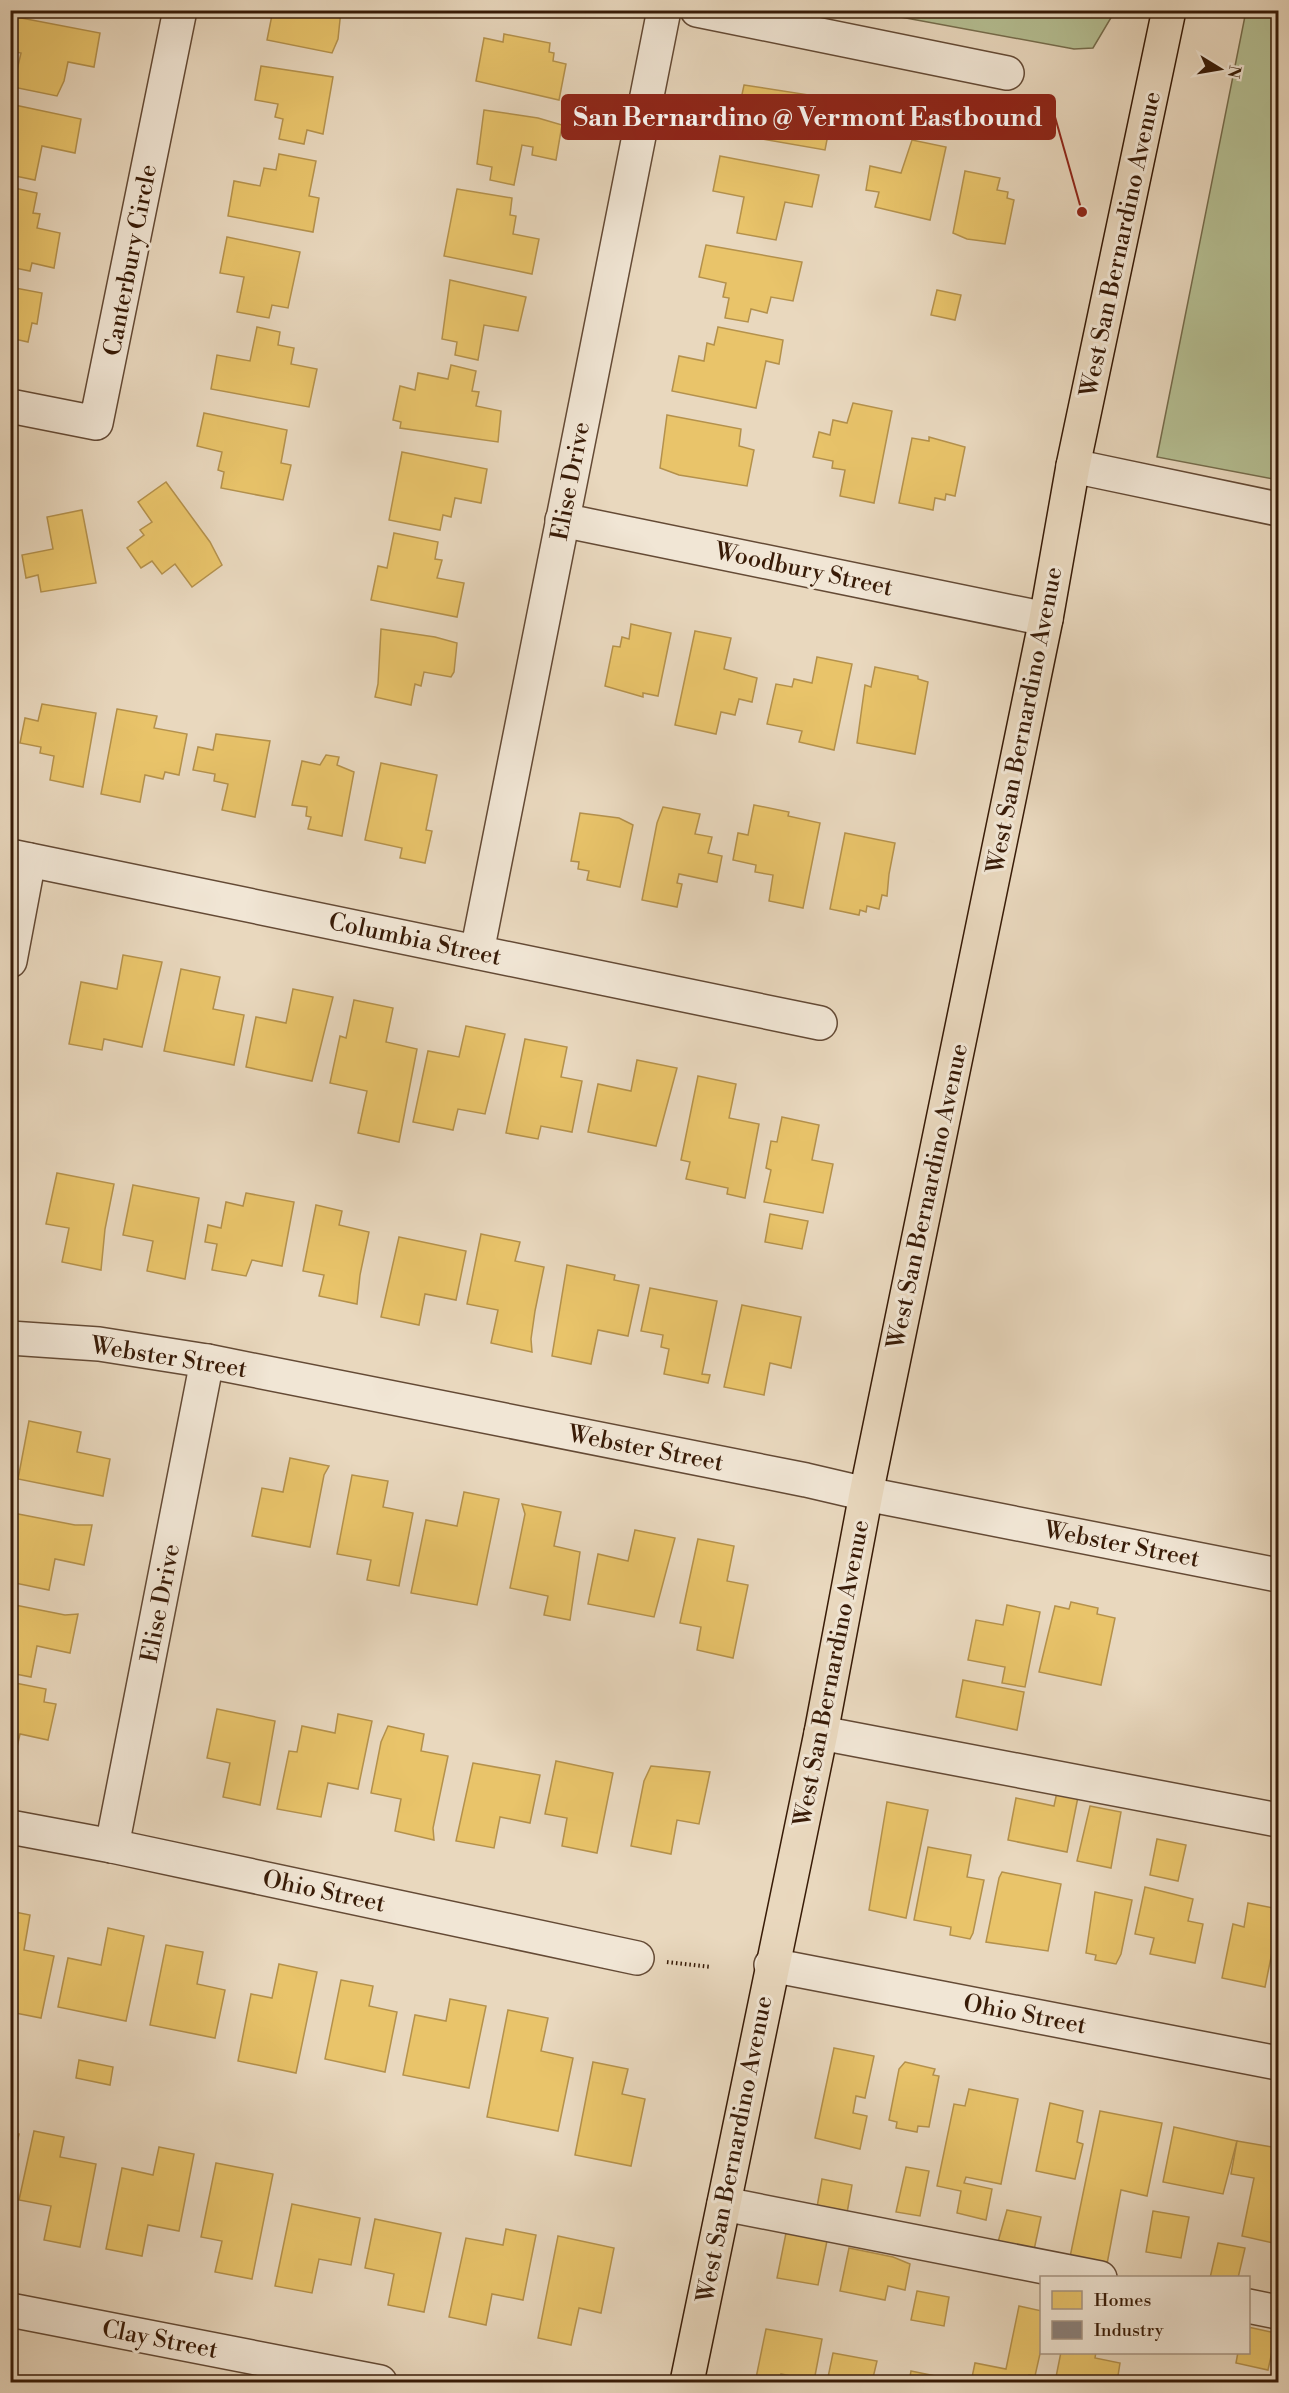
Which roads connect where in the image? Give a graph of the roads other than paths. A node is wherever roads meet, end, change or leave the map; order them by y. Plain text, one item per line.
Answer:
1 (180, 10) edge
2 (664, 10) edge
3 (697, 10) edge
4 (1169, 10) edge
5 (1007, 73) dead end
6 (10, 406) edge
7 (1073, 466) junction
8 (1278, 509) edge
9 (562, 520) junction
10 (1046, 619) junction
11 (20, 858) edge
12 (477, 952) junction
13 (10, 961) edge
14 (820, 1023) dead end
15 (10, 1338) edge
16 (207, 1360) junction
17 (866, 1494) junction
18 (1278, 1575) edge
19 (821, 1733) junction
20 (1278, 1820) edge
21 (10, 1827) edge
22 (112, 1846) junction
23 (637, 1958) road end
24 (771, 1965) junction
25 (1278, 2062) edge
26 (724, 2204) junction
27 (1095, 2276) edge
28 (1250, 2306) edge
29 (10, 2310) edge
30 (1278, 2312) edge
31 (380, 2382) edge
32 (687, 2382) edge

1 - 6 street, Canterbury Circle
2 - 9 street, Elise Drive
3 - 5 street
4 - 7 main road, West San Bernardino Avenue
7 - 8 street
7 - 10 main road, West San Bernardino Avenue
9 - 10 street, Woodbury Street
9 - 12 street, Elise Drive
10 - 17 main road, West San Bernardino Avenue
11 - 12 street, Columbia Street
11 - 13 street
12 - 14 street, Columbia Street
15 - 16 street, Webster Street
16 - 17 street, Webster Street
16 - 22 street, Elise Drive
17 - 18 street, Webster Street
17 - 19 main road, West San Bernardino Avenue
19 - 20 street
19 - 24 main road, West San Bernardino Avenue
21 - 22 street, Ohio Street
22 - 23 street, Ohio Street
24 - 25 street, Ohio Street
24 - 26 main road, West San Bernardino Avenue
26 - 27 street
26 - 32 main road, West San Bernardino Avenue
28 - 30 street
29 - 31 street, Clay Street

